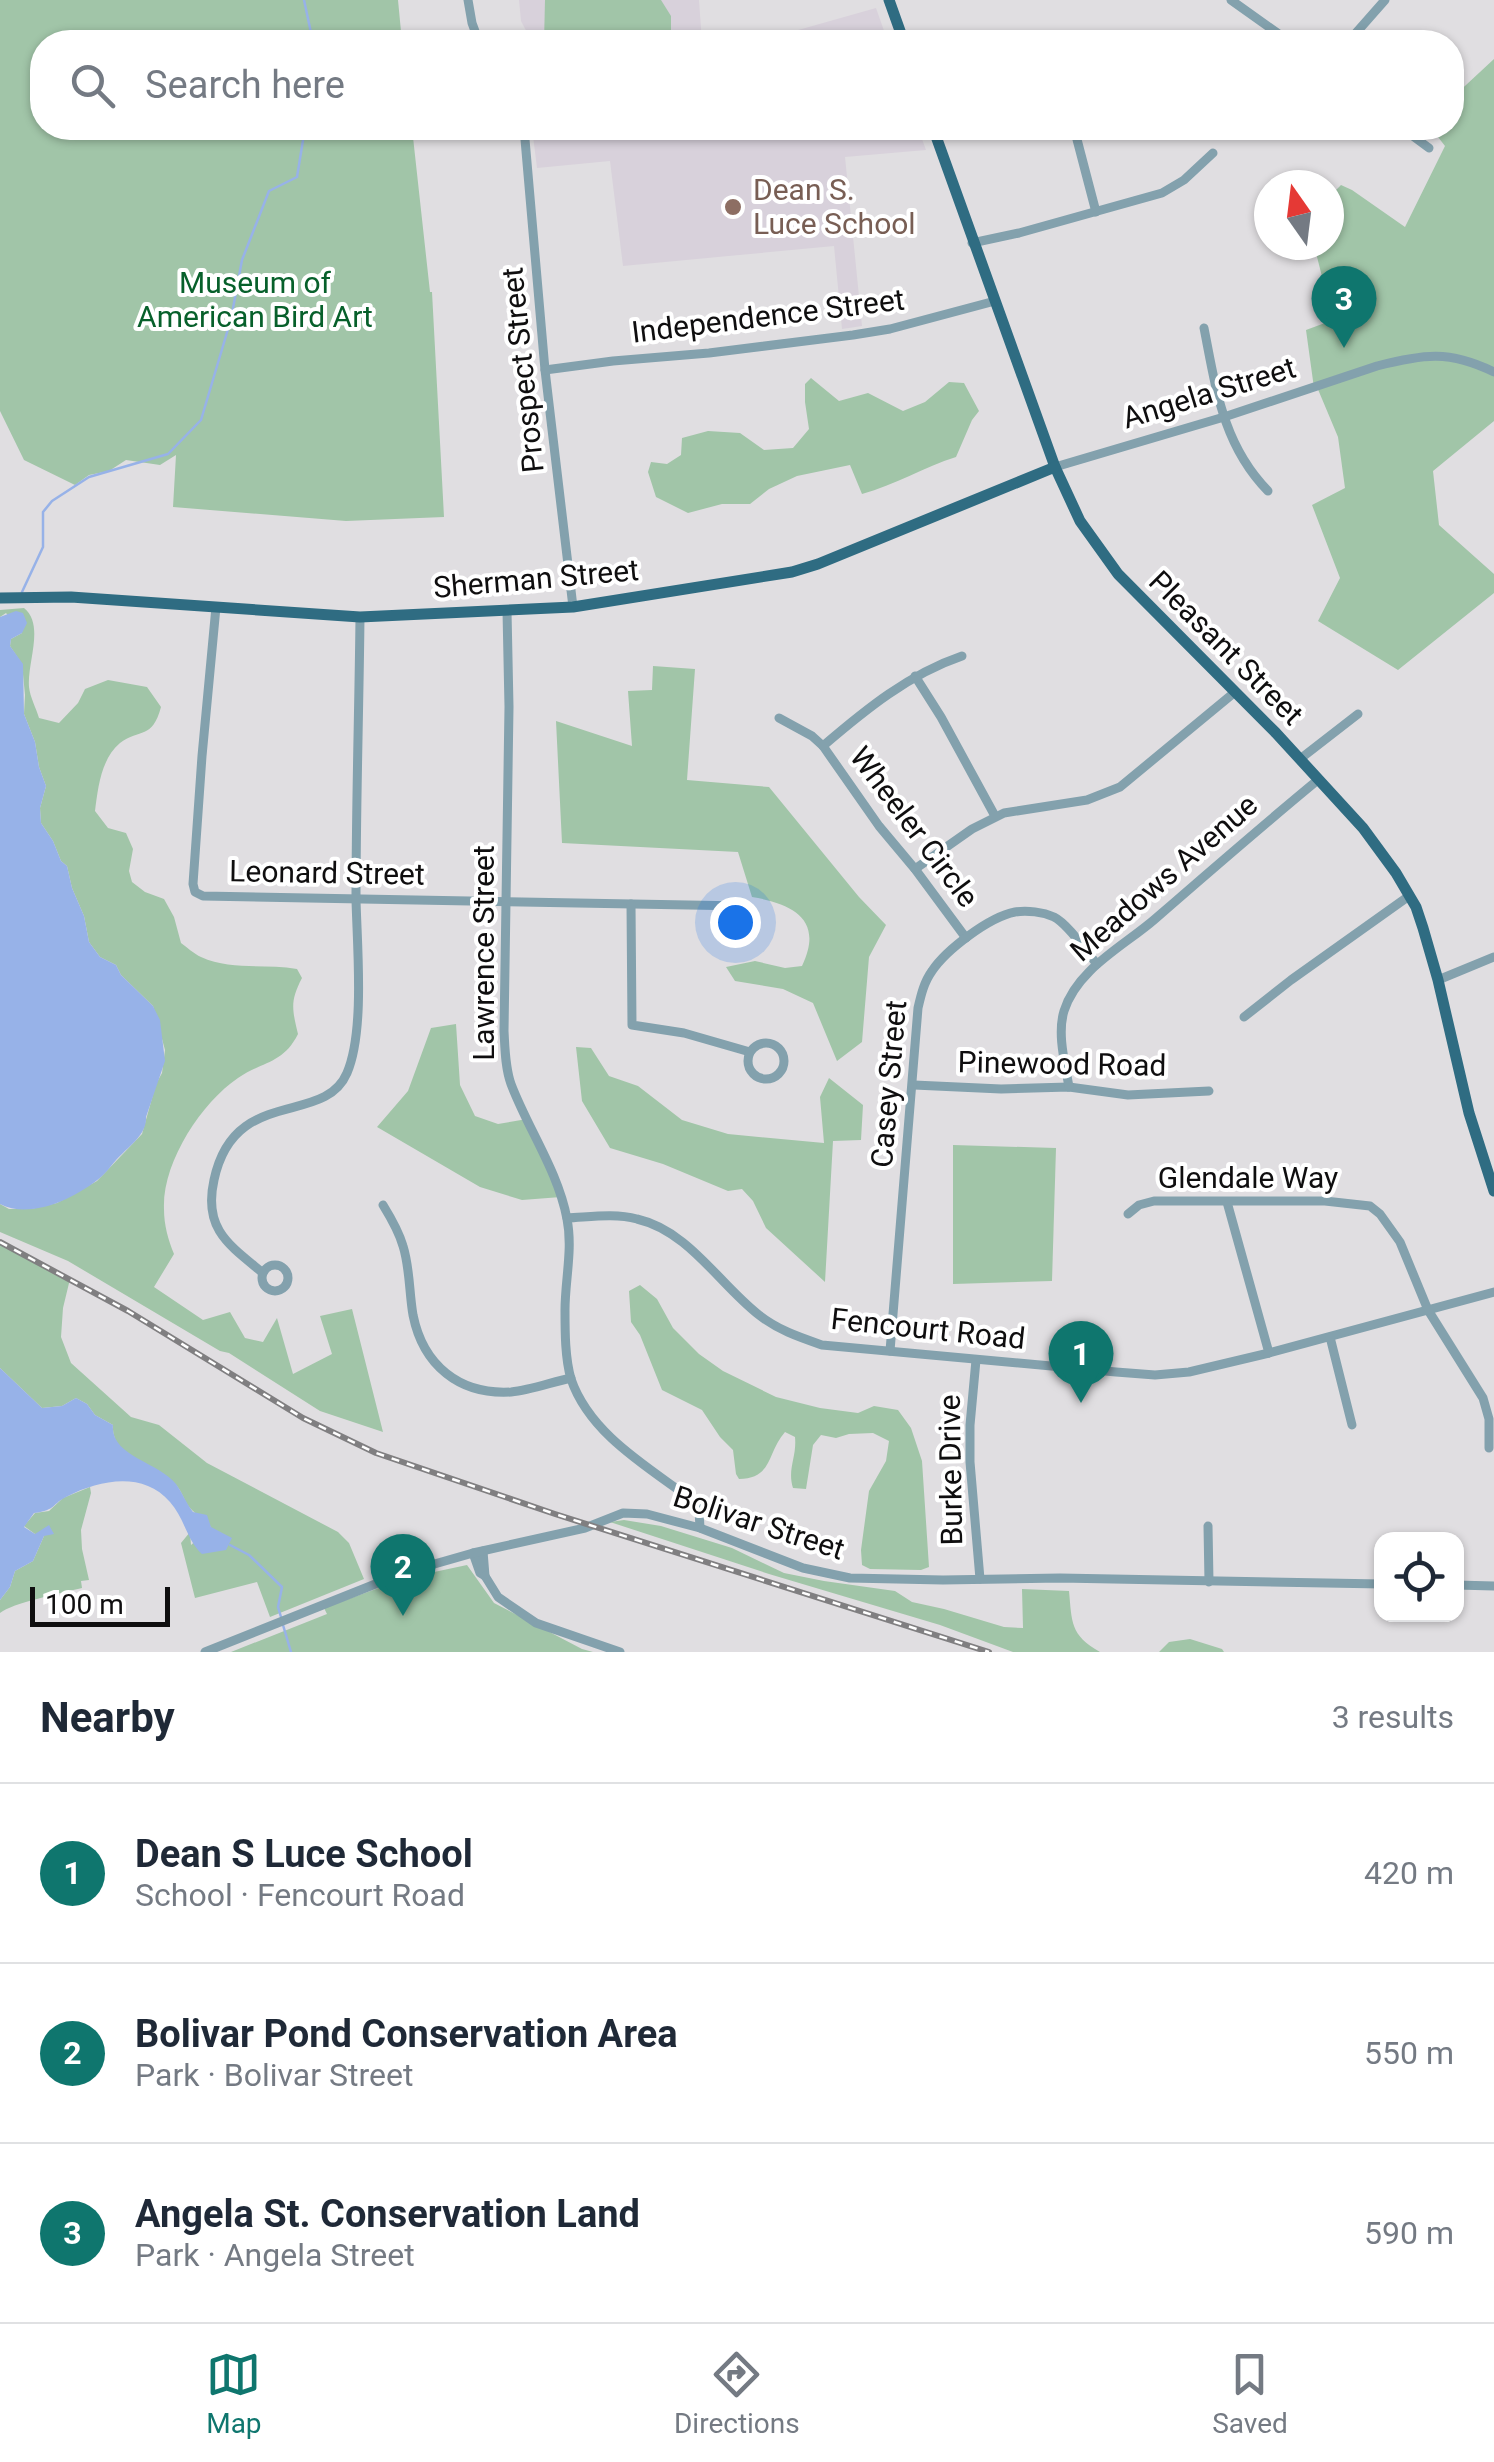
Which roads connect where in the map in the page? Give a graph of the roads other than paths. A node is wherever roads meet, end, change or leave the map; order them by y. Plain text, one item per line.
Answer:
1 (468, 0) edge
2 (889, 0) edge
3 (1231, 0) edge
4 (1385, 0) edge
5 (475, 30) edge
6 (900, 30) edge
7 (1273, 30) edge
8 (1359, 30) edge
9 (525, 140) edge
10 (937, 140) edge
11 (1077, 140) edge
12 (1418, 140) edge
13 (1429, 148) dead end
14 (1213, 153) dead end
15 (1096, 212) junction
16 (972, 242) junction
17 (994, 301) junction
18 (1204, 328) dead end
19 (545, 370) junction
20 (1494, 372) edge
21 (1224, 417) junction
22 (1055, 468) junction
23 (1268, 491) dead end
24 (12, 598) edge
25 (216, 607) junction
26 (573, 607) junction
27 (507, 610) junction
28 (360, 616) junction
29 (962, 656) dead end
30 (914, 676) junction
31 (1235, 692) junction
32 (1358, 714) dead end
33 (779, 718) dead end
34 (823, 746) junction
35 (1300, 759) junction
36 (1319, 779) junction
37 (995, 816) junction
38 (915, 869) junction
39 (1409, 896) junction
40 (356, 898) junction
41 (508, 902) junction
42 (631, 904) junction
43 (744, 906) dead end
44 (966, 938) junction
45 (1494, 957) edge
46 (1097, 964) junction
47 (1438, 980) junction
48 (1244, 1017) dead end
49 (750, 1052) junction
50 (914, 1086) junction
51 (1069, 1087) junction
52 (1209, 1092) dead end
53 (1494, 1190) edge
54 (1227, 1202) junction
55 (383, 1205) dead end
56 (1128, 1214) dead end
57 (567, 1218) junction
58 (263, 1273) dead end
59 (1494, 1292) edge
60 (1428, 1310) junction
61 (1330, 1336) junction
62 (890, 1351) junction
63 (1269, 1353) junction
64 (976, 1360) junction
65 (571, 1378) junction
66 (1352, 1425) dead end
67 (1489, 1448) dead end
68 (1208, 1526) dead end
69 (700, 1528) junction
70 (478, 1552) junction
71 (980, 1579) junction
72 (1209, 1582) junction
73 (1374, 1584) edge
74 (1464, 1585) edge
75 (1494, 1586) edge
76 (206, 1652) edge
77 (620, 1652) edge

1 - 5 street
2 - 6 main road
3 - 7 street
4 - 8 street
9 - 19 street, Prospect Street
10 - 16 main road, Pleasant Street
11 - 15 street
12 - 13 street
14 - 15 street
15 - 16 street
16 - 17 main road, Pleasant Street
17 - 19 street, Independence Street
17 - 22 main road, Pleasant Street
18 - 21 street
19 - 26 street, Prospect Street
20 - 21 street, Angela Street
21 - 22 street, Angela Street
21 - 23 street
22 - 26 main road, Sherman Street
22 - 31 main road, Pleasant Street
24 - 25 main road, Sherman Street
25 - 28 main road, Sherman Street
25 - 40 street, Leonard Street
26 - 27 main road, Sherman Street
27 - 28 main road, Sherman Street
27 - 41 street, Lawrence Street
28 - 40 street
29 - 30 street, Wheeler Circle
30 - 34 street, Wheeler Circle
30 - 37 street
31 - 35 main road, Pleasant Street
31 - 37 street
32 - 35 street
33 - 34 street, Wheeler Circle
34 - 38 street, Wheeler Circle
35 - 36 main road, Pleasant Street
36 - 39 main road, Pleasant Street
36 - 46 street, Meadows Avenue
37 - 38 street
38 - 44 street, Wheeler Circle
39 - 47 main road, Pleasant Street
39 - 48 street
40 - 41 street, Leonard Street
40 - 58 street
41 - 42 street, Leonard Street
41 - 57 street, Lawrence Street
42 - 43 street, Leonard Street
42 - 49 street
44 - 46 street, Casey Street
44 - 50 street, Casey Street
45 - 47 street
46 - 51 street, Meadows Avenue
47 - 53 main road, Pleasant Street
49 - 49 street
50 - 51 street, Pinewood Road
50 - 62 street, Casey Street
51 - 52 street, Pinewood Road
54 - 56 street, Glendale Way
54 - 60 street, Glendale Way
54 - 63 street
55 - 65 street
57 - 62 street, Fencourt Road
57 - 65 street, Lawrence Street
59 - 60 street, Fencourt Road
60 - 61 street, Fencourt Road
60 - 67 street, Glendale Way
61 - 63 street, Fencourt Road
61 - 66 street
62 - 64 street, Fencourt Road
63 - 64 street, Fencourt Road
64 - 71 street, Burke Drive
65 - 69 street, Lawrence Street
68 - 72 street
69 - 70 street, Bolivar Street
69 - 71 street, Bolivar Street
70 - 76 street, Bolivar Street
70 - 77 street
71 - 72 street, Bolivar Street
72 - 73 street, Bolivar Street
74 - 75 street

